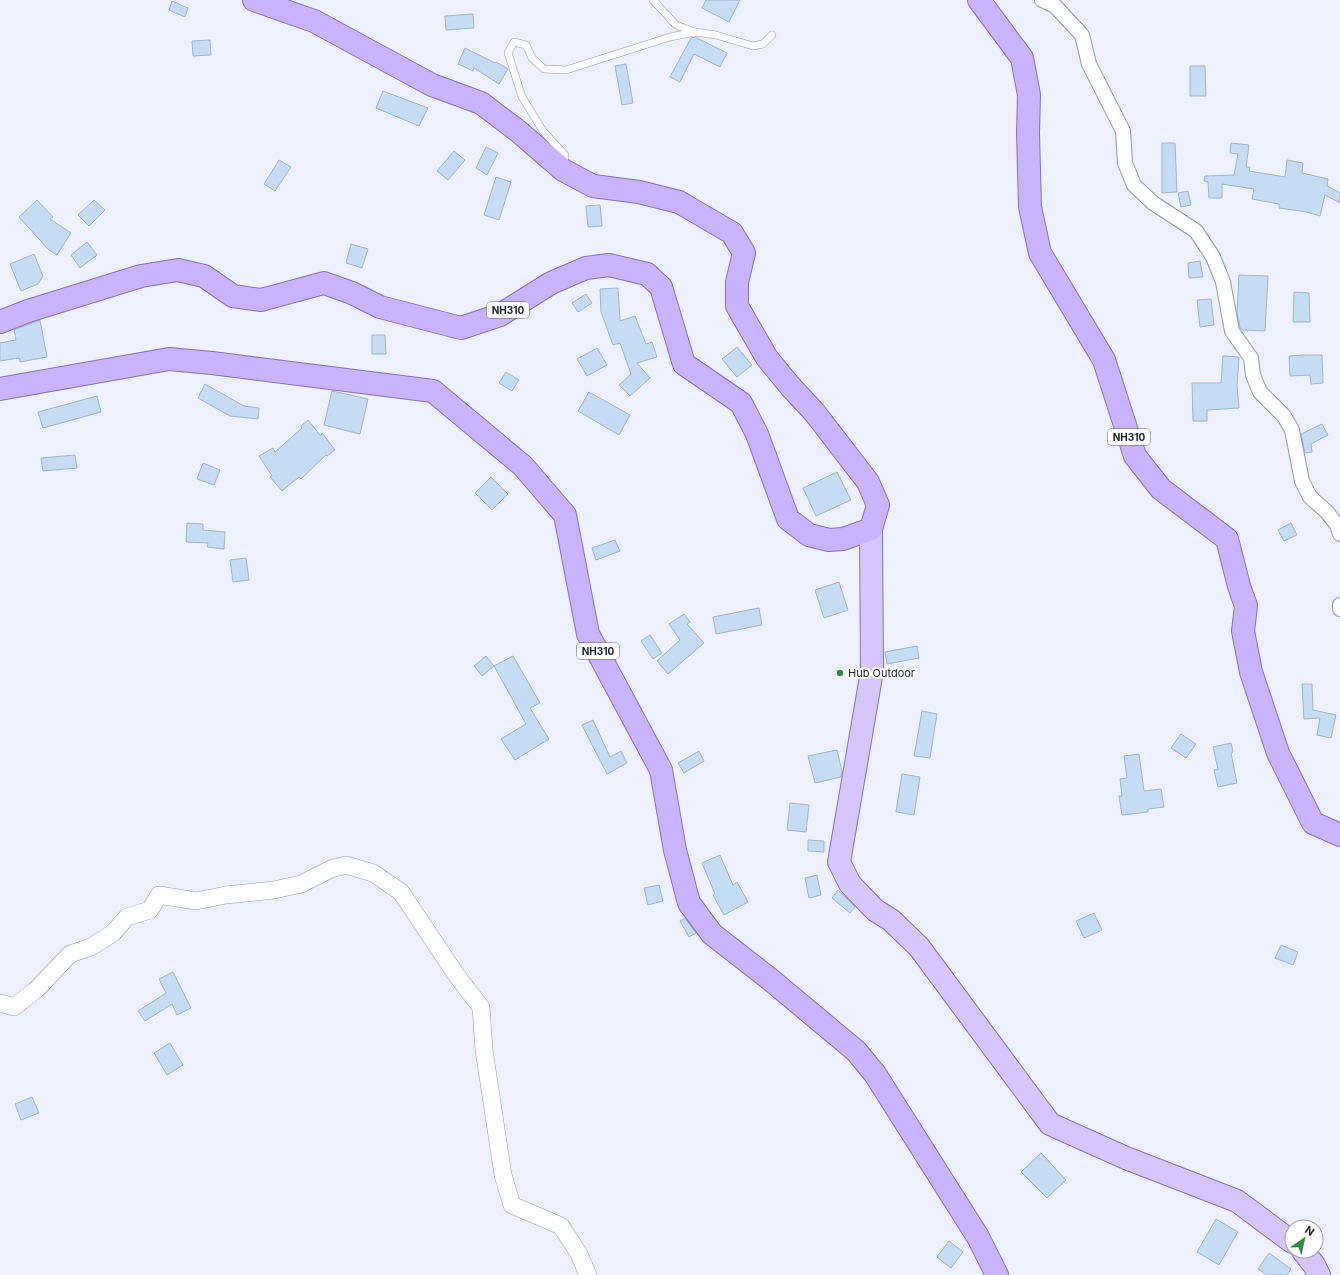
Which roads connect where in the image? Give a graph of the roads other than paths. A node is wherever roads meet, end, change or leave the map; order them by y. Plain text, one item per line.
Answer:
1 (254, 0) edge
2 (653, 0) edge
3 (979, 0) edge
4 (1042, 0) edge
5 (695, 32) junction
6 (772, 35) dead end
7 (563, 170) junction
8 (0, 322) edge
9 (0, 389) edge
10 (871, 529) junction
11 (1340, 534) edge
12 (1340, 605) edge
13 (1340, 609) edge
14 (1340, 835) edge
15 (0, 1003) edge
16 (1284, 1236) edge
17 (1309, 1259) edge
18 (588, 1275) edge
19 (997, 1275) edge
20 (1319, 1275) edge

1 - 7 highway
2 - 5 lane
3 - 14 highway, NH310
4 - 11 street
5 - 6 lane
5 - 7 lane
7 - 10 highway
8 - 10 highway, NH310
9 - 19 highway, NH310
10 - 16 main road
12 - 13 street
15 - 18 street
17 - 20 main road

